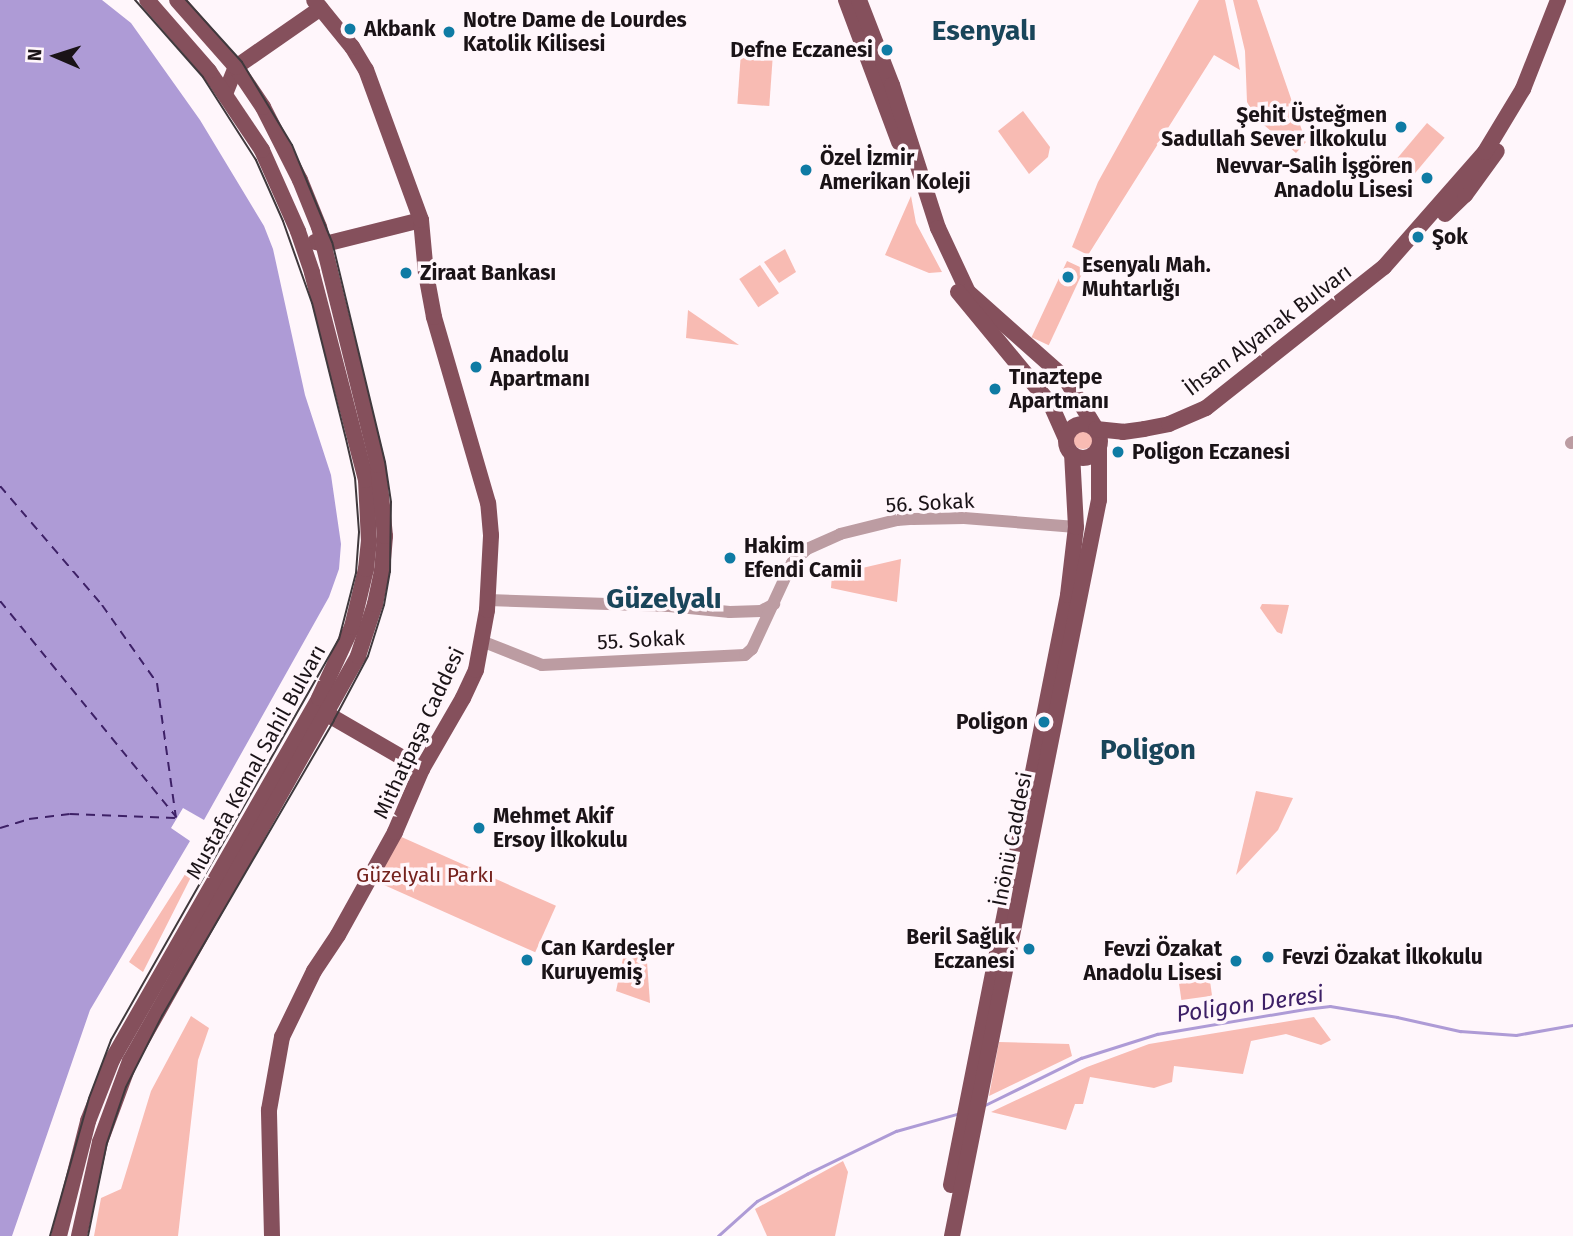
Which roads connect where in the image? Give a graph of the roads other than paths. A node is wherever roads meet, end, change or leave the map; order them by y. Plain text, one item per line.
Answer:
1 (147, 0) edge
2 (177, 0) edge
3 (846, 0) edge
4 (859, 0) edge
5 (1558, 0) edge
6 (1569, 0) edge
7 (318, 4) edge
8 (236, 67) junction
9 (225, 94) junction
10 (262, 150) junction
11 (421, 220) junction
12 (325, 244) junction
13 (1392, 258) junction
14 (1098, 437) junction
15 (1066, 438) junction
16 (1072, 454) junction
17 (1076, 527) junction
18 (488, 600) junction
19 (775, 604) junction
20 (484, 642) junction
21 (327, 714) junction
22 (422, 769) junction
23 (62, 1231) edge
24 (79, 1236) edge
25 (270, 1236) edge
26 (942, 1236) edge
27 (952, 1236) edge

1 - 9 main road, Mustafa Kemal Sahil Bulvarı
2 - 8 main road, Mustafa Kemal Sahil Bulvarı
3 - 15 main road
4 - 14 main road
5 - 13 main road
6 - 13 main road
7 - 8 main road
7 - 11 main road, Mithatpaşa Caddesi
8 - 9 main road
8 - 12 main road, Mustafa Kemal Sahil Bulvarı
9 - 10 main road, Mustafa Kemal Sahil Bulvarı
10 - 12 main road
10 - 23 main road, Mustafa Kemal Sahil Bulvarı
11 - 12 main road
11 - 18 main road, Mithatpaşa Caddesi
12 - 21 main road, Mustafa Kemal Sahil Bulvarı
13 - 14 main road, İhsan Alyanak Bulvarı
14 - 15 main road
14 - 16 main road
14 - 27 main road, İnönü Caddesi
15 - 16 main road
16 - 17 main road, İnönü Caddesi
17 - 19 street, 56. Sokak
17 - 26 main road, İnönü Caddesi
18 - 19 street
18 - 20 main road, Mithatpaşa Caddesi
19 - 20 street, 55. Sokak
20 - 22 main road, Mithatpaşa Caddesi
21 - 22 main road
21 - 24 main road, Mustafa Kemal Sahil Bulvarı
22 - 25 main road, Mithatpaşa Caddesi

